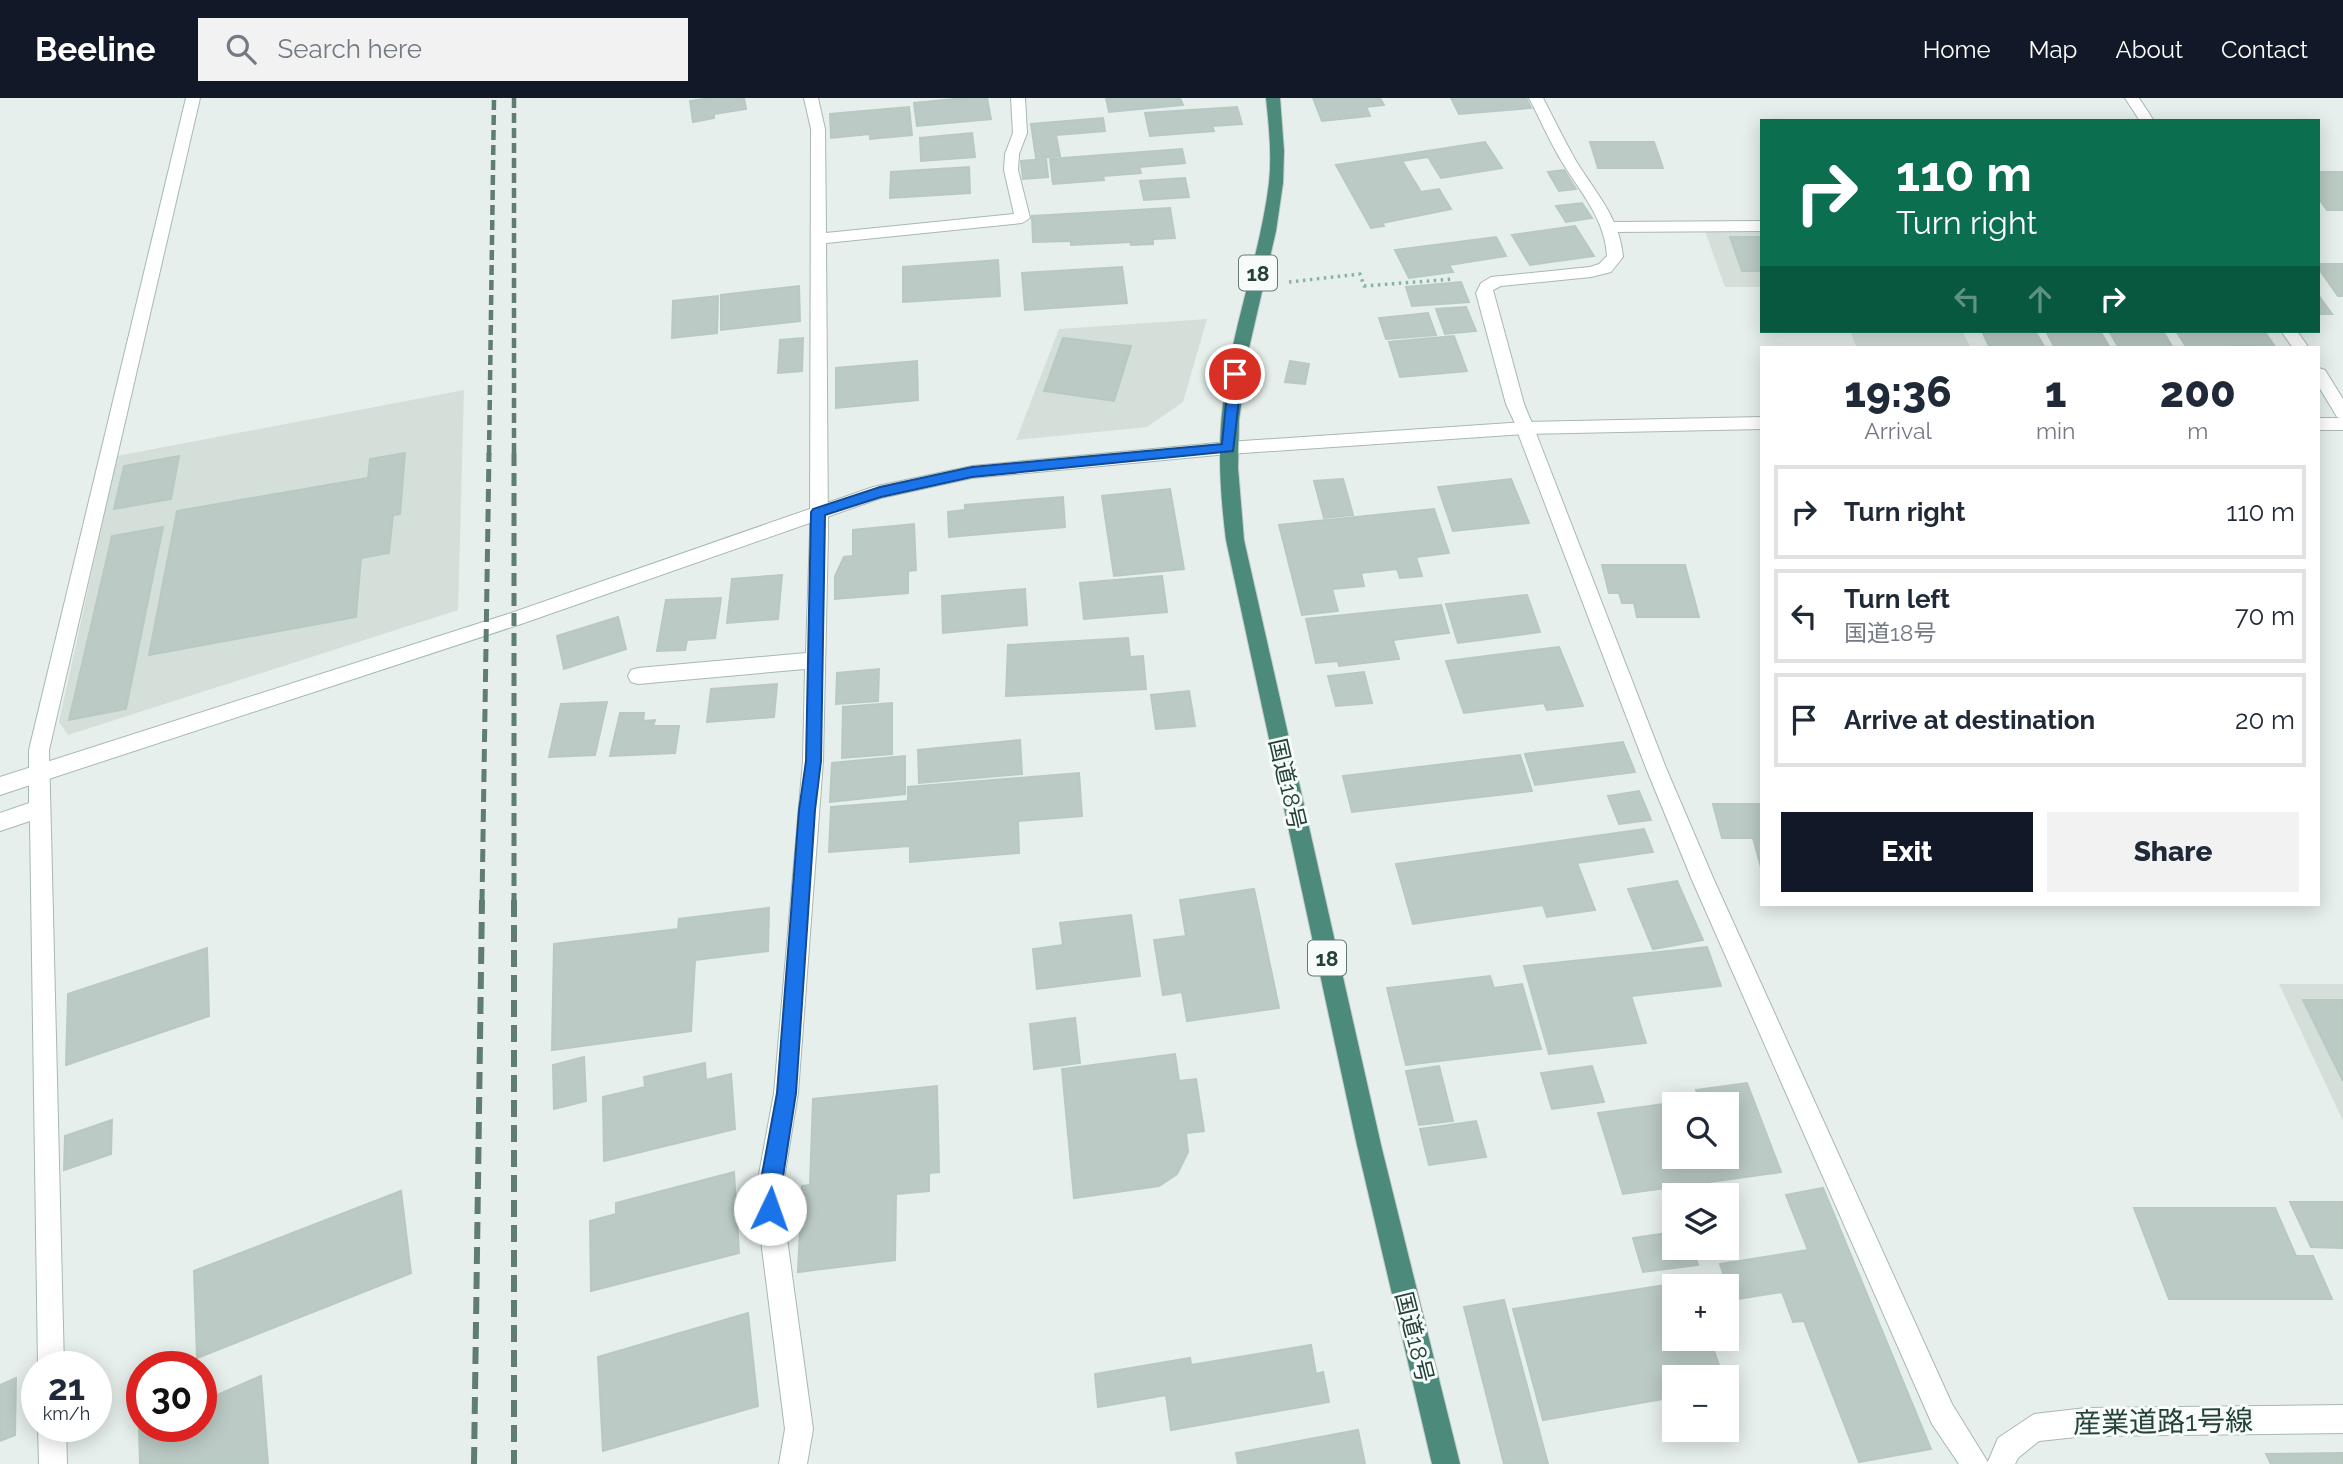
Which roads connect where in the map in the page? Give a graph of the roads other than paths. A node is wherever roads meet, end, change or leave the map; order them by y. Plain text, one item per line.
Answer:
1 (193, 98) edge
2 (811, 98) edge
3 (1018, 98) edge
4 (1273, 98) edge
5 (1536, 98) edge
6 (2132, 98) edge
7 (2146, 119) edge
8 (1760, 226) edge
9 (1611, 227) junction
10 (818, 239) junction
11 (2320, 376) edge
12 (2343, 413) edge
13 (1760, 423) edge
14 (2320, 424) edge
15 (2343, 424) edge
16 (1525, 428) junction
17 (1228, 448) junction
18 (818, 512) junction
19 (816, 660) junction
20 (638, 676) dead end
21 (39, 774) junction
22 (0, 786) edge
23 (38, 809) junction
24 (0, 822) edge
25 (51, 1351) edge
26 (2343, 1419) edge
27 (52, 1442) edge
28 (53, 1464) edge
29 (793, 1464) edge
30 (1446, 1464) edge
31 (1975, 1464) edge
32 (2001, 1464) edge

1 - 21 street
2 - 10 street
3 - 10 street
4 - 17 highway, 国道18号 / 18
5 - 9 street
6 - 7 street
8 - 9 street
9 - 16 street
10 - 18 street
11 - 12 street
13 - 16 street
14 - 15 street
16 - 17 street
16 - 31 street
17 - 18 street
17 - 30 highway, 国道18号 / 18
18 - 19 street
18 - 21 street
19 - 20 street
19 - 29 street
21 - 22 street
21 - 23 street
23 - 24 street
23 - 25 street
26 - 32 street, 産業道路1号線
27 - 28 street

